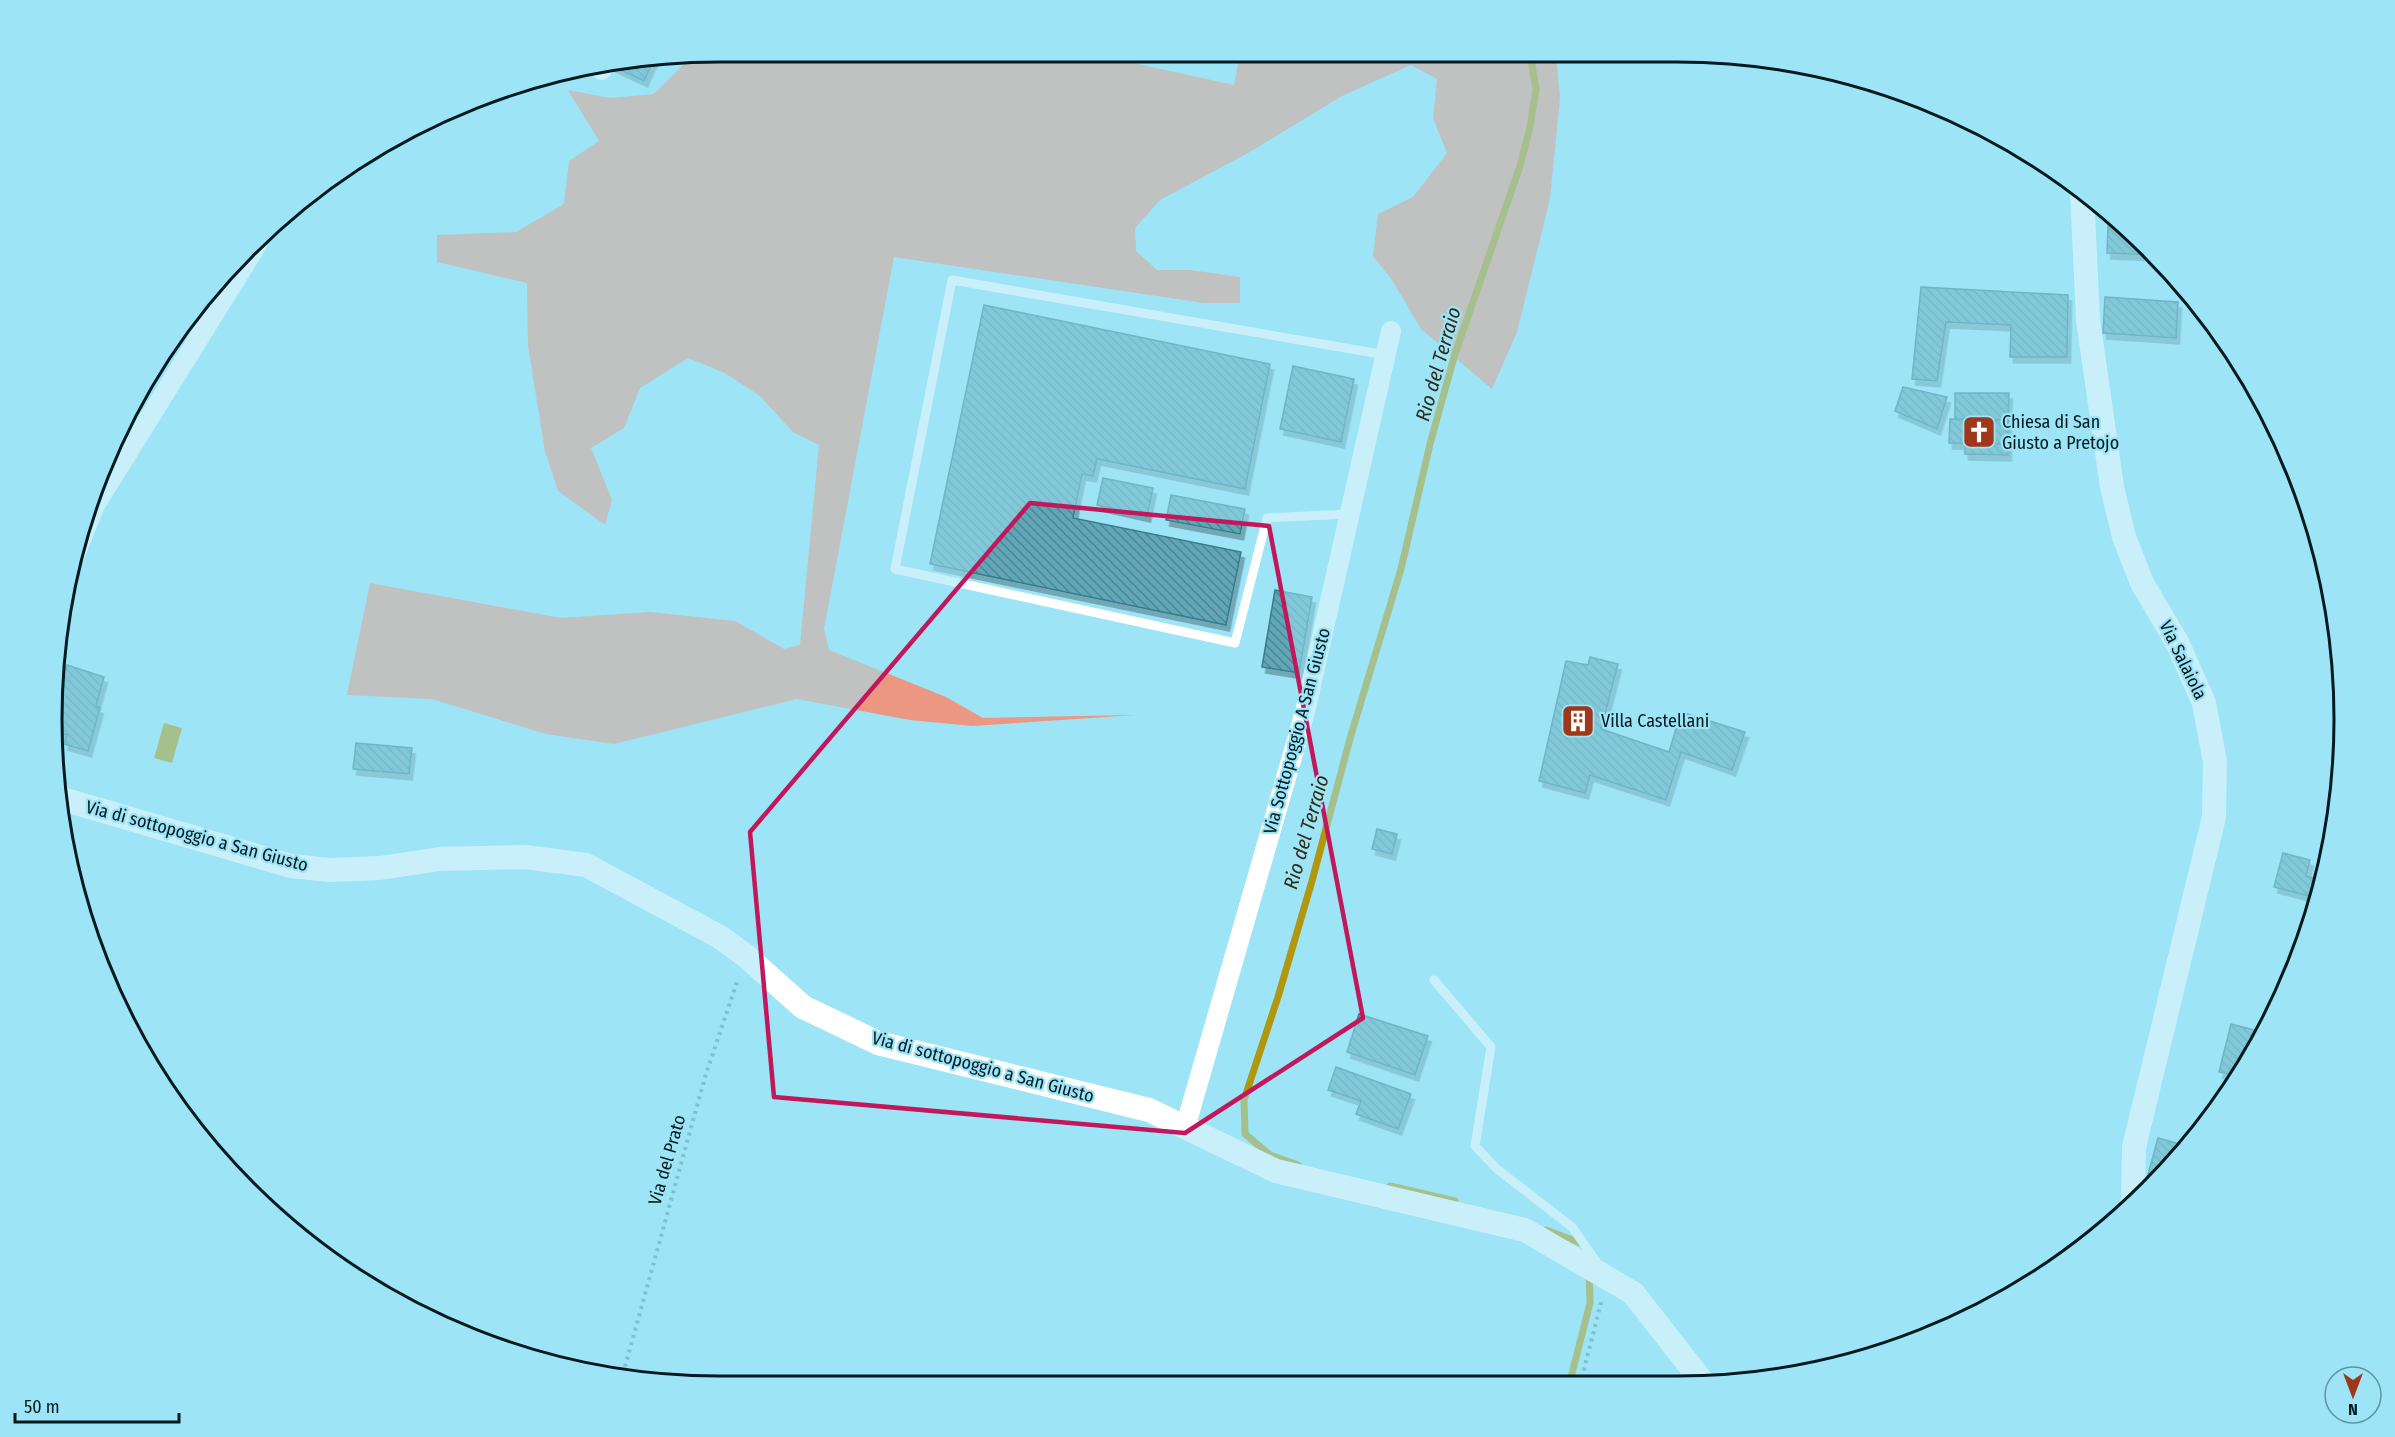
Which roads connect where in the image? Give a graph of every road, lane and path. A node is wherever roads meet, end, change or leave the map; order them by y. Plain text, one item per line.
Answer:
1 (2082, 202) edge
2 (246, 263) edge
3 (1391, 331) dead end
4 (1386, 355) junction
5 (100, 497) edge
6 (1350, 514) junction
7 (67, 800) edge
8 (746, 956) junction
9 (1434, 980) dead end
10 (1185, 1128) junction
11 (2133, 1190) edge
12 (1608, 1278) junction
13 (624, 1369) edge
14 (1698, 1375) edge
15 (1582, 1376) edge

1 - 11 street, Via Salaiola
2 - 5 street
3 - 4 street, Via Sottopoggio A San Giusto
4 - 6 street, Via Sottopoggio A San Giusto
4 - 6 lane
6 - 10 street, Via Sottopoggio A San Giusto
7 - 8 street, Via di sottopoggio a San Giusto
8 - 10 street, Via di sottopoggio a San Giusto
8 - 13 path, Via del Prato
9 - 12 lane
10 - 12 street, Via di sottopoggio a San Giusto
12 - 14 street, Via di sottopoggio a San Giusto
12 - 15 path

